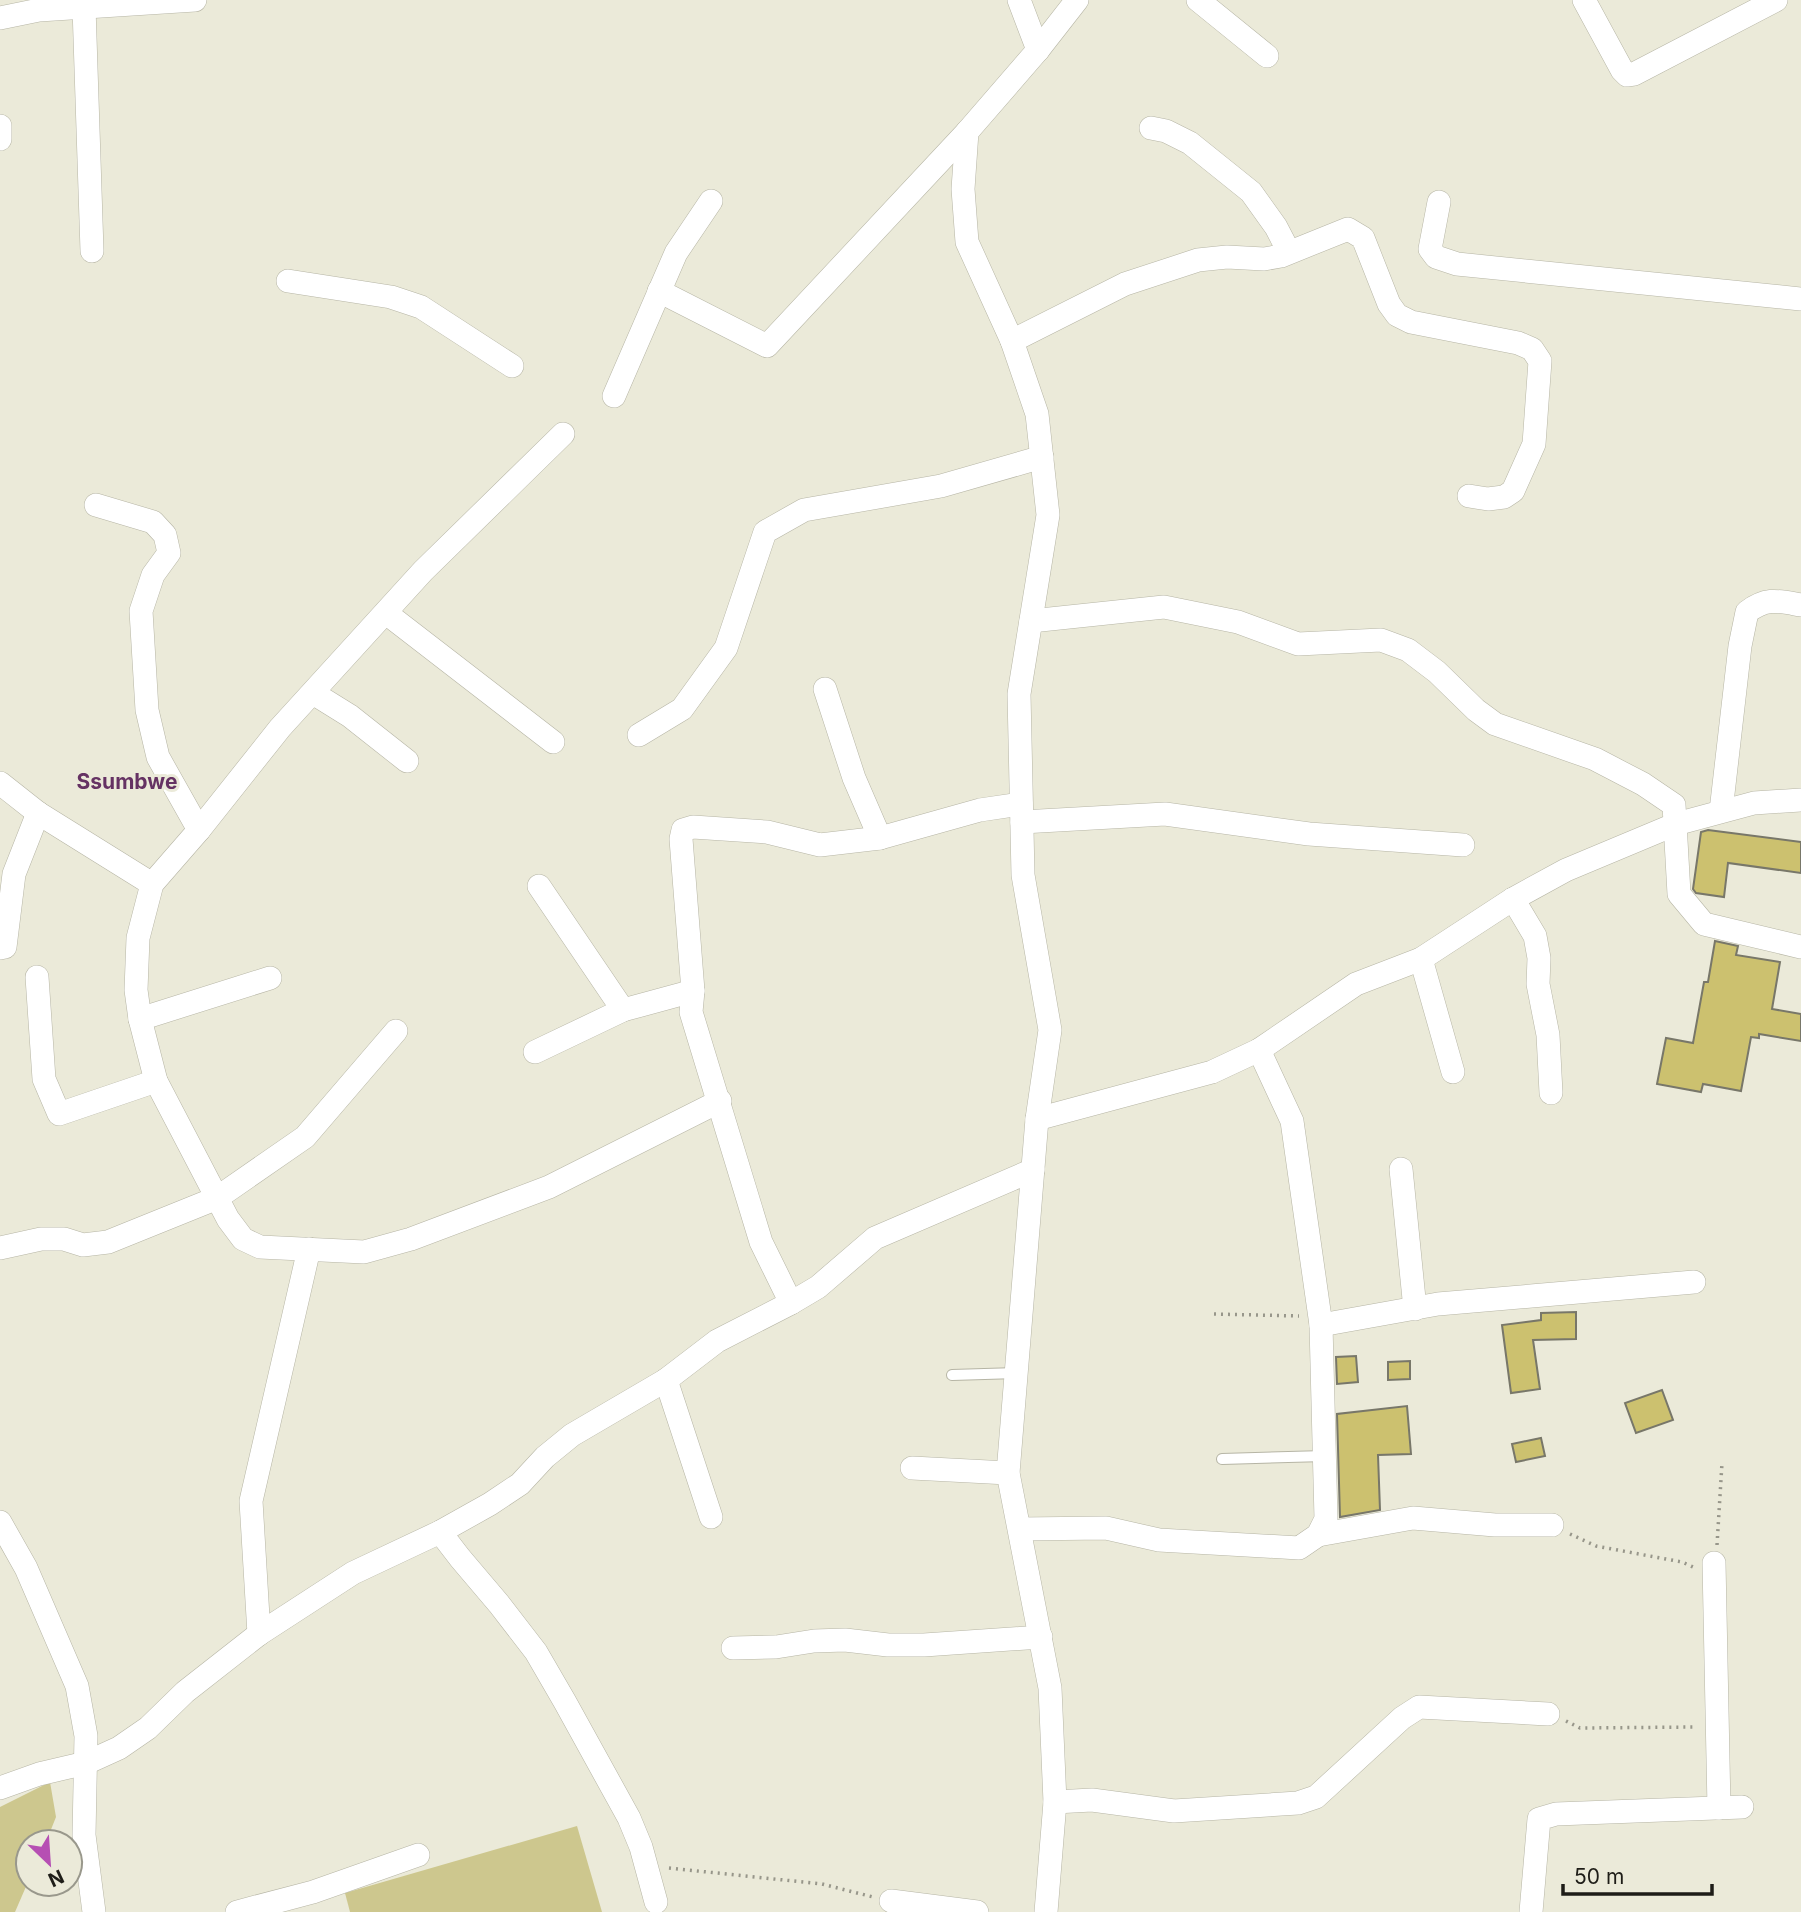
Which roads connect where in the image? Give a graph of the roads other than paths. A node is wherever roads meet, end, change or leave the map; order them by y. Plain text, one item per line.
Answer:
1 (195, 0) edge
2 (1019, 0) edge
3 (1077, 0) edge
4 (1198, 0) edge
5 (1584, 0) edge
6 (1776, 0) edge
7 (39, 5) edge
8 (84, 8) junction
9 (0, 18) edge
10 (1038, 50) junction
11 (1267, 56) dead end
12 (0, 126) edge
13 (1151, 128) dead end
14 (967, 132) junction
15 (0, 139) edge
16 (711, 201) dead end
17 (1439, 202) dead end
18 (92, 251) dead end
19 (1289, 252) junction
20 (288, 281) dead end
21 (659, 291) junction
22 (1801, 299) edge
23 (1012, 341) junction
24 (512, 366) dead end
25 (614, 396) dead end
26 (563, 435) dead end
27 (1042, 457) junction
28 (1469, 496) dead end
29 (96, 505) dead end
30 (1801, 605) edge
31 (386, 613) junction
32 (1031, 621) junction
33 (825, 689) dead end
34 (313, 693) junction
35 (639, 735) dead end
36 (553, 742) dead end
37 (407, 761) dead end
38 (0, 783) edge
39 (1801, 800) edge
40 (1721, 811) junction
41 (38, 813) junction
42 (1021, 813) junction
43 (1676, 824) junction
44 (199, 830) junction
45 (880, 838) junction
46 (1463, 845) dead end
47 (152, 884) junction
48 (539, 886) dead end
49 (1513, 898) junction
50 (1801, 947) edge
51 (0, 948) edge
52 (1420, 959) junction
53 (37, 977) dead end
54 (270, 978) dead end
55 (693, 991) junction
56 (623, 1010) junction
57 (140, 1018) junction
58 (396, 1031) dead end
59 (1259, 1049) junction
60 (535, 1052) dead end
61 (1453, 1072) dead end
62 (156, 1081) junction
63 (1551, 1093) dead end
64 (720, 1101) junction
65 (1037, 1119) junction
66 (1401, 1169) dead end
67 (1033, 1170) junction
68 (217, 1198) junction
69 (0, 1248) edge
70 (309, 1249) junction
71 (1694, 1282) dead end
72 (791, 1303) junction
73 (1415, 1308) junction
74 (1321, 1321) junction
75 (1017, 1373) junction
76 (952, 1375) dead end
77 (666, 1380) junction
78 (1325, 1456) junction
79 (1222, 1459) dead end
80 (912, 1468) dead end
81 (1008, 1473) junction
82 (711, 1517) dead end
83 (0, 1522) edge
84 (1552, 1525) road end
85 (1020, 1529) junction
86 (440, 1532) junction
87 (1318, 1535) junction
88 (1714, 1570) road end
89 (259, 1634) junction
90 (1041, 1637) junction
91 (733, 1648) dead end
92 (1548, 1714) road end
93 (86, 1763) junction
94 (0, 1788) edge
95 (1055, 1802) junction
96 (1742, 1807) dead end
97 (1719, 1808) junction
98 (418, 1855) dead end
99 (891, 1901) road end
100 (656, 1902) dead end
101 (94, 1912) edge
102 (237, 1912) edge
103 (976, 1912) edge
104 (1046, 1912) edge
105 (1531, 1912) edge

1 - 8 street
2 - 10 street
3 - 10 street
4 - 11 street
5 - 6 street
7 - 8 street
7 - 9 street
8 - 18 street
10 - 14 street
12 - 15 street
13 - 19 street
14 - 21 street
14 - 23 street
16 - 21 street
17 - 22 street
19 - 23 street
19 - 28 street
20 - 24 street
21 - 25 street
23 - 27 street
26 - 31 street
27 - 32 street
27 - 35 street
29 - 44 street
30 - 40 street
31 - 34 street
31 - 36 street
32 - 42 street
32 - 43 street
33 - 45 street
34 - 37 street
34 - 44 street
38 - 41 street
39 - 40 street
40 - 43 street
41 - 47 street
41 - 51 street
42 - 45 street
42 - 46 street
42 - 65 street
43 - 49 street
43 - 50 street
44 - 47 street
45 - 55 street
47 - 57 street
48 - 56 street
49 - 52 street
49 - 63 street
52 - 59 street
52 - 61 street
53 - 62 street
54 - 57 street
55 - 56 street
55 - 64 street
56 - 60 street
57 - 62 street
58 - 68 street
59 - 65 street
59 - 74 street
62 - 68 street
64 - 70 street
64 - 72 street
65 - 67 street
66 - 73 street
67 - 72 street
67 - 75 street
68 - 69 street
68 - 70 street
70 - 89 street
71 - 73 street
72 - 77 street
73 - 74 street
74 - 78 street
75 - 76 lane
75 - 81 street
77 - 82 street
77 - 86 street
78 - 79 lane
78 - 87 street
80 - 81 street
81 - 85 street
83 - 93 street
84 - 87 street
85 - 87 street
85 - 90 street
86 - 89 street
86 - 100 street
88 - 97 street
89 - 93 street
90 - 91 street
90 - 95 street
92 - 95 street
93 - 94 street
93 - 101 street
95 - 104 street
96 - 97 street
97 - 105 street
98 - 102 street
99 - 103 street

